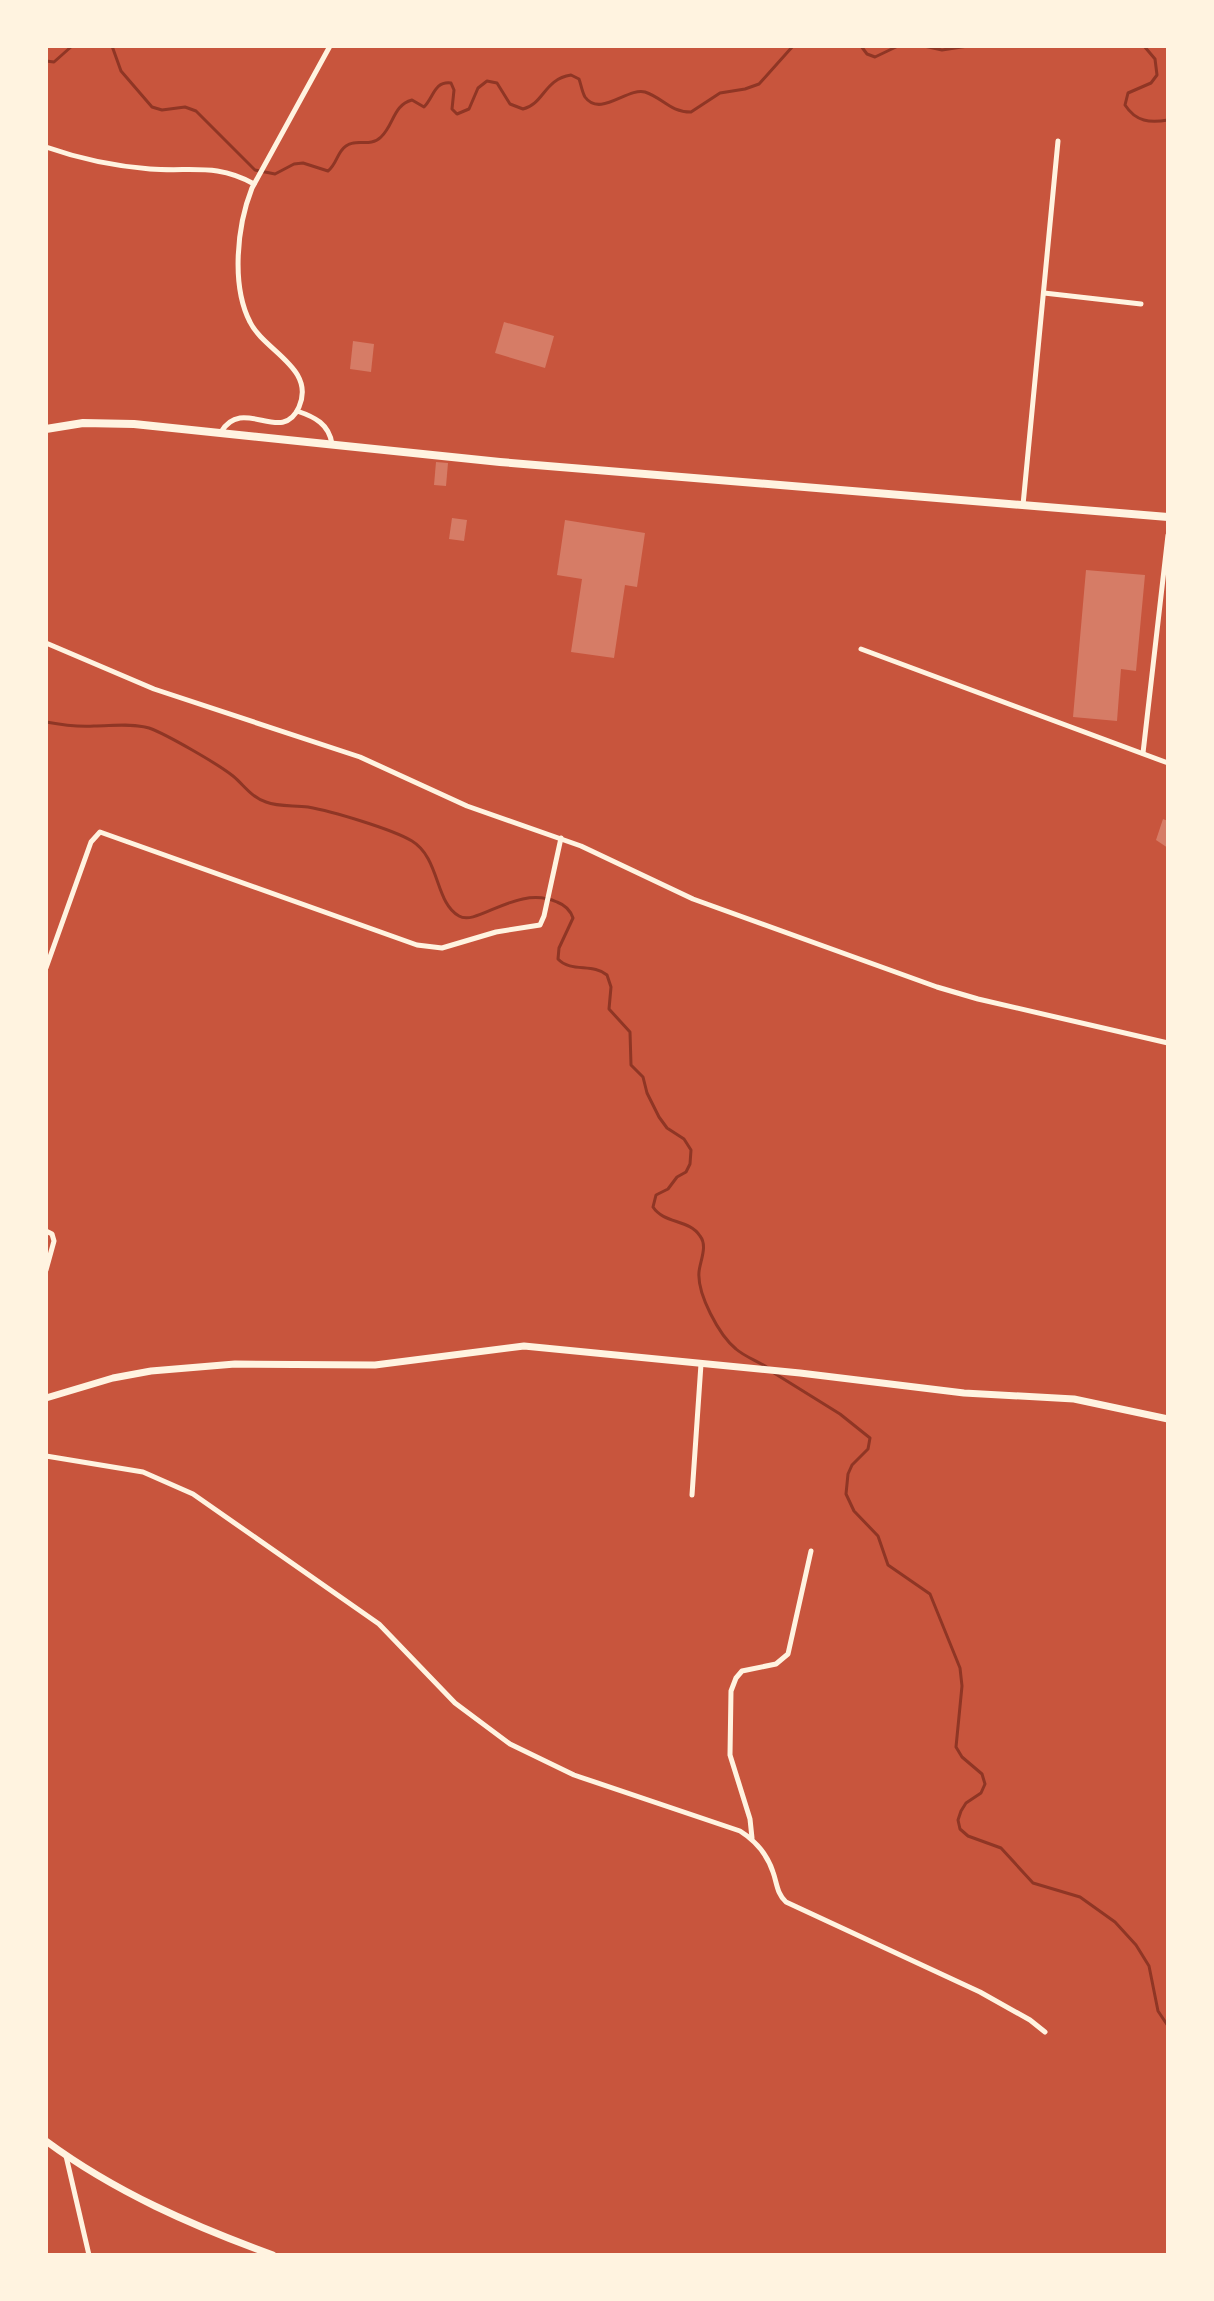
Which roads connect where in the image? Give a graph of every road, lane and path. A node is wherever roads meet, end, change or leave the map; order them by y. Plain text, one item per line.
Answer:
1 (330, 46) edge
2 (1058, 141) dead end
3 (46, 147) edge
4 (255, 182) junction
5 (1044, 293) junction
6 (1141, 304) dead end
7 (297, 411) junction
8 (46, 429) edge
9 (221, 432) junction
10 (332, 444) junction
11 (1023, 505) junction
12 (1168, 517) edge
13 (1168, 535) edge
14 (46, 643) edge
15 (861, 649) dead end
16 (1143, 753) junction
17 (1168, 763) edge
18 (561, 838) junction
19 (46, 968) edge
20 (1168, 1043) edge
21 (46, 1231) edge
22 (46, 1270) edge
23 (701, 1364) junction
24 (46, 1398) edge
25 (1168, 1419) edge
26 (46, 1456) edge
27 (692, 1495) dead end
28 (811, 1551) dead end
29 (752, 1839) junction
30 (1045, 2032) dead end
31 (46, 2141) edge
32 (66, 2155) junction
33 (89, 2255) edge
34 (273, 2255) edge

1 - 4 street
2 - 5 street
3 - 4 street
4 - 7 street
5 - 6 street
5 - 11 street
7 - 9 street
7 - 10 street
8 - 9 main road
9 - 10 main road
10 - 11 main road
11 - 12 main road
13 - 16 street
14 - 18 street
15 - 16 street
16 - 17 street
18 - 19 street
18 - 20 street
21 - 22 street
23 - 24 street
23 - 25 street
23 - 27 street
26 - 29 street
28 - 29 street
29 - 30 street
31 - 32 street
32 - 33 street
32 - 34 street

